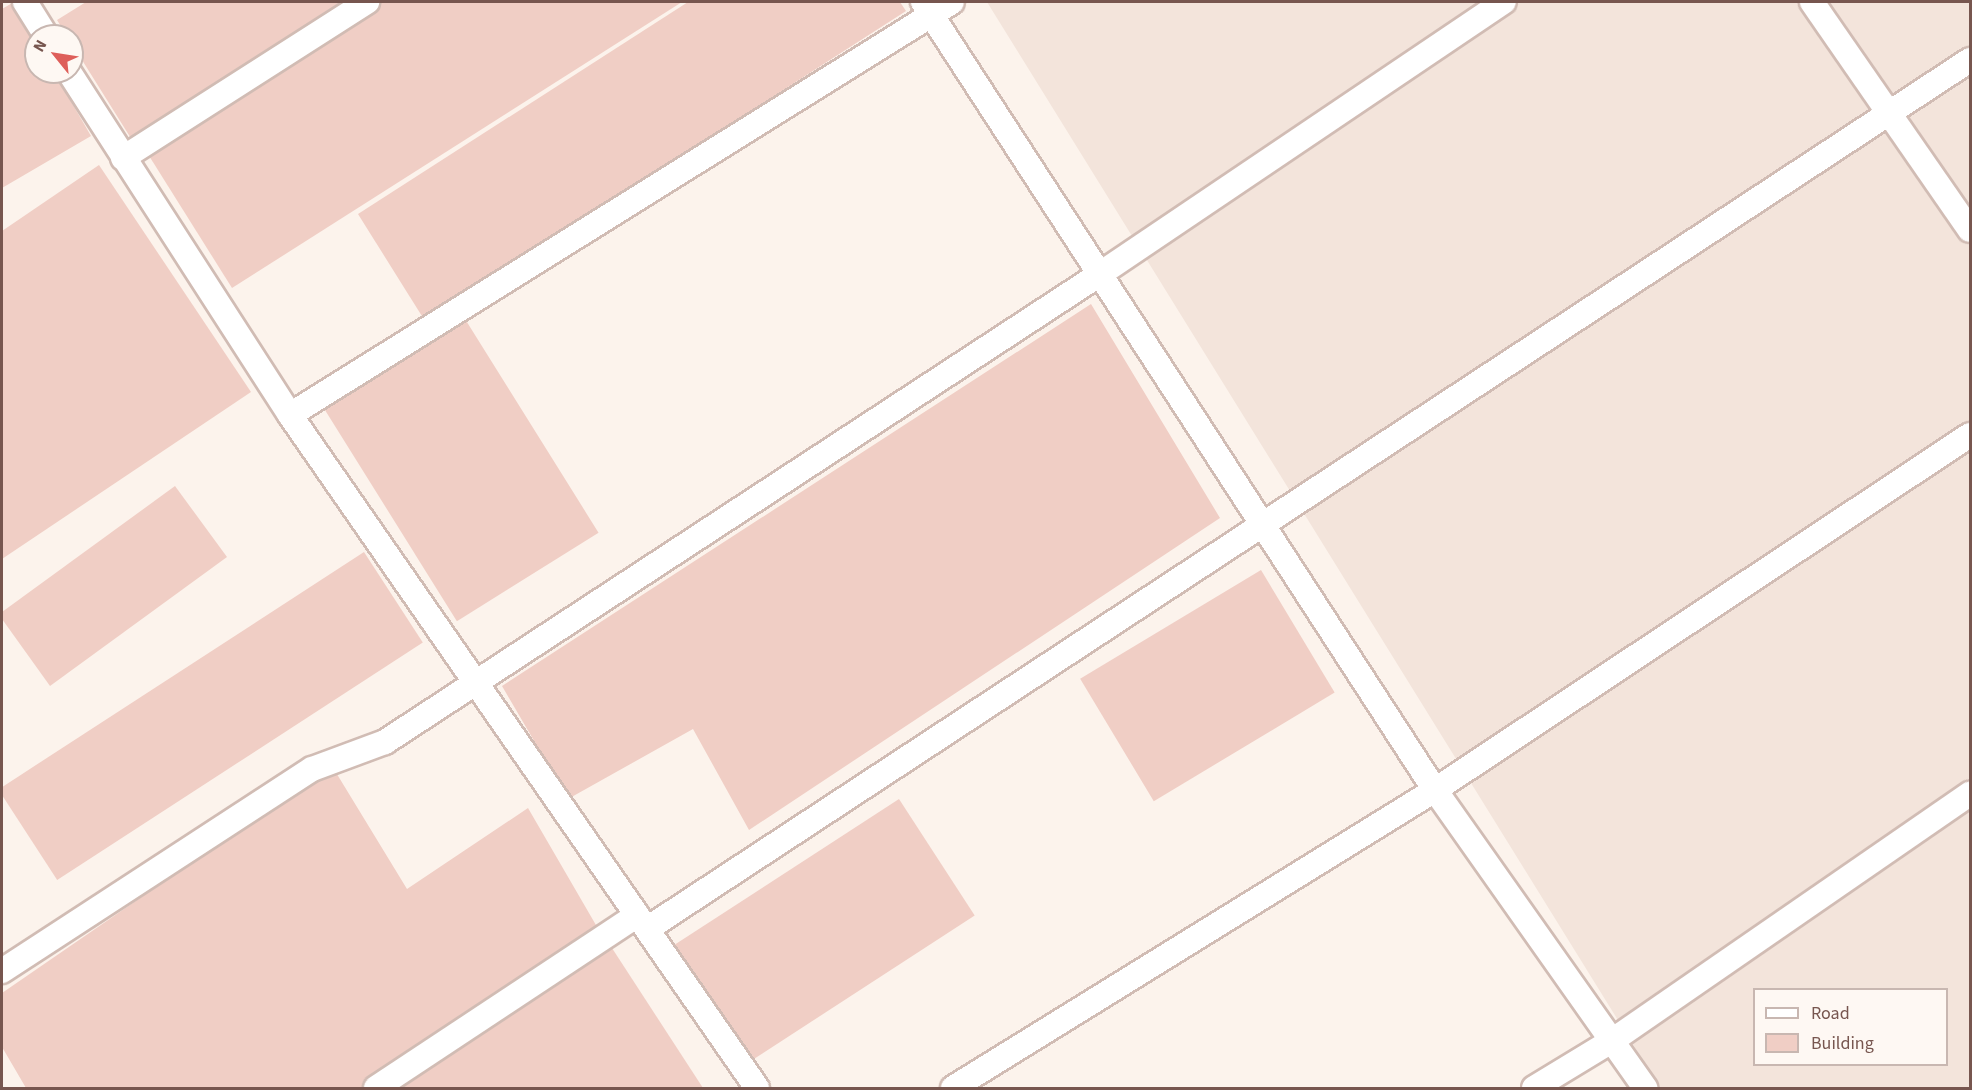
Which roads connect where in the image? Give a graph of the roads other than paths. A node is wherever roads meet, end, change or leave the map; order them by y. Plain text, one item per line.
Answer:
1 (25, 2) edge
2 (367, 2) edge
3 (952, 2) edge
4 (1504, 2) edge
5 (1812, 2) edge
6 (927, 8) edge
7 (39, 24) edge
8 (1971, 60) edge
9 (77, 84) edge
10 (1891, 112) junction
11 (123, 158) junction
12 (1971, 230) edge
13 (1100, 274) junction
14 (290, 415) junction
15 (1971, 435) edge
16 (1262, 525) junction
17 (475, 682) junction
18 (1435, 790) junction
19 (1971, 794) edge
20 (642, 922) junction
21 (2, 971) edge
22 (1613, 1040) junction
23 (376, 1089) edge
24 (758, 1089) edge
25 (953, 1089) edge
26 (1534, 1089) edge
27 (1645, 1089) edge

1 - 7 street
2 - 11 street
3 - 6 street
4 - 13 street
5 - 10 street
6 - 13 street
6 - 14 street
8 - 10 street
9 - 11 street
10 - 12 street
10 - 16 street
11 - 14 street
13 - 16 street
13 - 17 street
14 - 17 street
15 - 18 street
16 - 18 street
16 - 20 street
17 - 20 street
17 - 21 street
18 - 22 street
18 - 25 street
19 - 22 street
20 - 23 street
20 - 24 street
22 - 26 street
22 - 27 street

